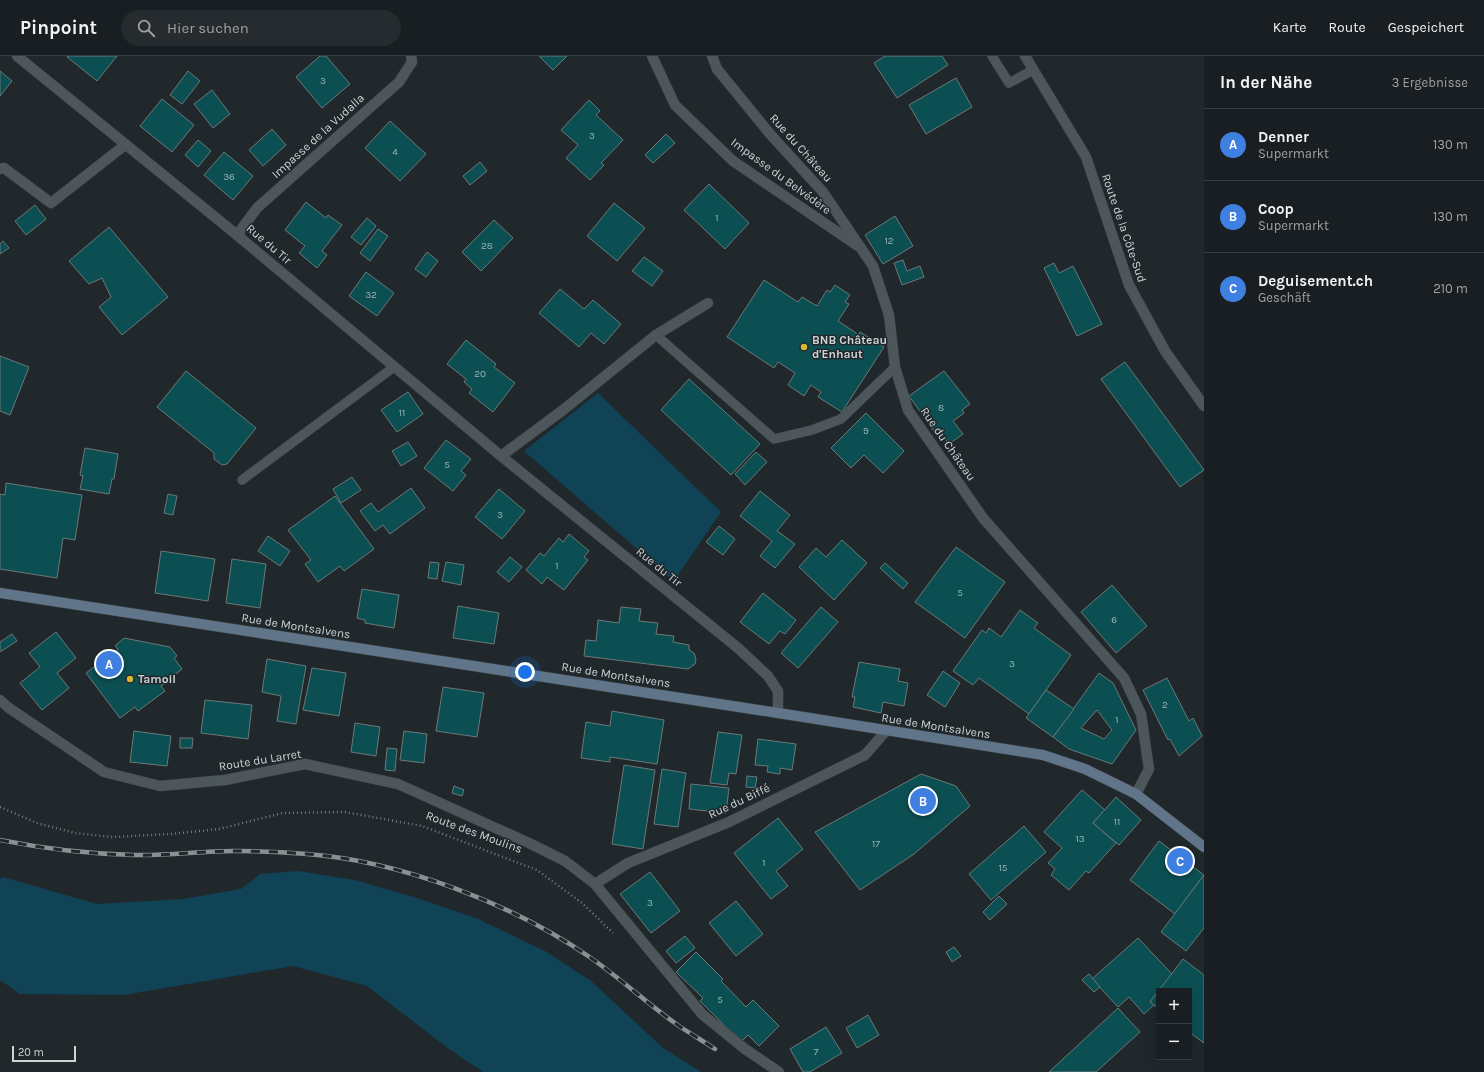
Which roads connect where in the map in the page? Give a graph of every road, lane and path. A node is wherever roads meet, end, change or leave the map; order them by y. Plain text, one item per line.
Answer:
1 (17, 56) edge
2 (411, 56) edge
3 (652, 56) edge
4 (712, 56) edge
5 (992, 56) edge
6 (1025, 56) edge
7 (1033, 70) junction
8 (125, 145) junction
9 (0, 169) edge
10 (237, 235) junction
11 (863, 250) junction
12 (708, 303) dead end
13 (656, 336) junction
14 (394, 367) junction
15 (895, 367) junction
16 (1204, 406) edge
17 (501, 456) junction
18 (242, 480) dead end
19 (0, 593) edge
20 (0, 700) edge
21 (778, 713) junction
22 (886, 731) junction
23 (1136, 794) junction
24 (0, 807) edge
25 (1204, 847) edge
26 (595, 884) junction
27 (615, 936) dead end
28 (779, 1072) edge

1 - 8 street, Rue du Tir
2 - 10 street, Impasse de la Vudalla
3 - 11 street, Impasse du Belvédère
4 - 11 street, Rue du Château
5 - 7 lane
6 - 7 street, Route de la Côte-Sud
7 - 16 street, Route de la Côte-Sud
8 - 9 street
8 - 10 street, Rue du Tir
10 - 14 street, Rue du Tir
11 - 15 street, Rue du Château
12 - 13 street
13 - 15 lane
13 - 17 street
14 - 17 street, Rue du Tir
14 - 18 lane
15 - 23 street, Rue du Château
17 - 21 street, Rue du Tir
19 - 21 main road, Rue de Montsalvens
20 - 26 street, Route du Larret
21 - 22 main road, Rue de Montsalvens
22 - 23 main road, Rue de Montsalvens
22 - 26 street, Rue du Biffé
23 - 25 main road, Rue de Montsalvens
24 - 27 path, Route des Moulins
26 - 28 street

